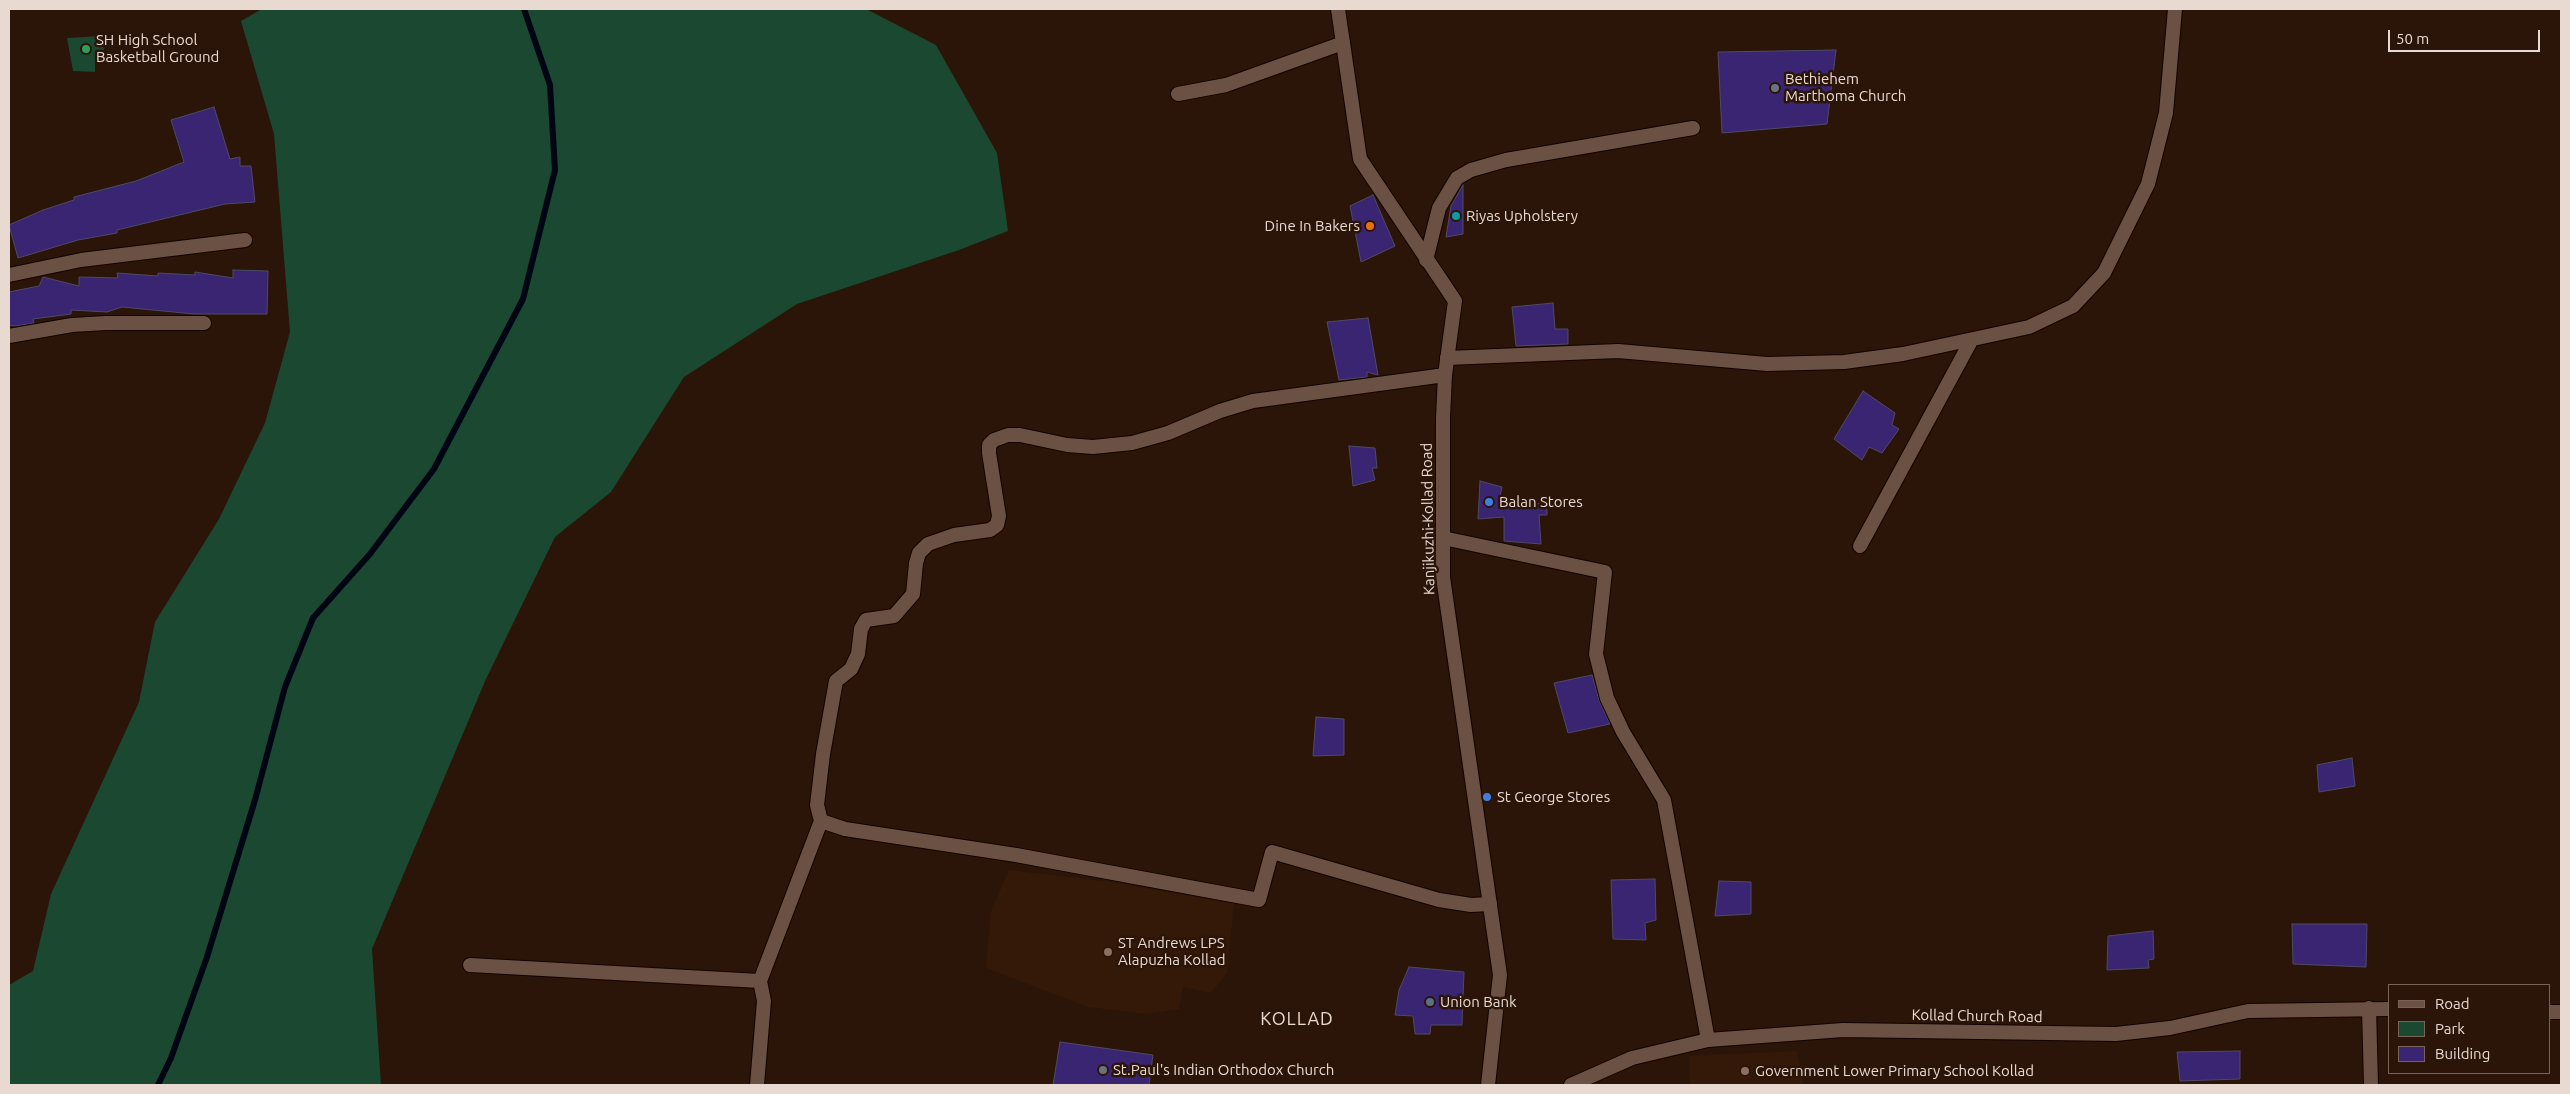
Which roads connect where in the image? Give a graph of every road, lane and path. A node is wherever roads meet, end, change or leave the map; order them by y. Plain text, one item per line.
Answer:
1 (1338, 9) edge
2 (2175, 9) edge
3 (1343, 44) junction
4 (1178, 94) dead end
5 (1693, 128) dead end
6 (246, 240) dead end
7 (1426, 260) junction
8 (9, 275) edge
9 (204, 323) dead end
10 (9, 336) edge
11 (1971, 341) junction
12 (1447, 358) junction
13 (1445, 375) junction
14 (1443, 538) junction
15 (1860, 546) dead end
16 (821, 822) junction
17 (1490, 904) junction
18 (470, 965) dead end
19 (760, 981) junction
20 (2369, 1008) junction
21 (2388, 1009) edge
22 (1708, 1040) junction
23 (757, 1085) edge
24 (1488, 1085) edge
25 (1570, 1085) edge
26 (2371, 1085) edge

1 - 3 street, Kanjikuzhi-Kollad Road
2 - 11 street
3 - 4 street
3 - 7 street, Kanjikuzhi-Kollad Road
5 - 7 street
6 - 8 street
7 - 12 street, Kanjikuzhi-Kollad Road
9 - 10 street
11 - 12 street
11 - 15 street
12 - 13 street, Kanjikuzhi-Kollad Road
13 - 14 street, Kanjikuzhi-Kollad Road
13 - 16 street
14 - 17 street, Kanjikuzhi-Kollad Road
14 - 22 street
16 - 17 street
16 - 19 street
17 - 24 street, Kanjikuzhi-Kollad Road
18 - 19 street
19 - 23 street
20 - 21 street, Kollad Church Road
20 - 22 street, Kollad Church Road
20 - 26 street
22 - 25 street, Kollad Church Road

